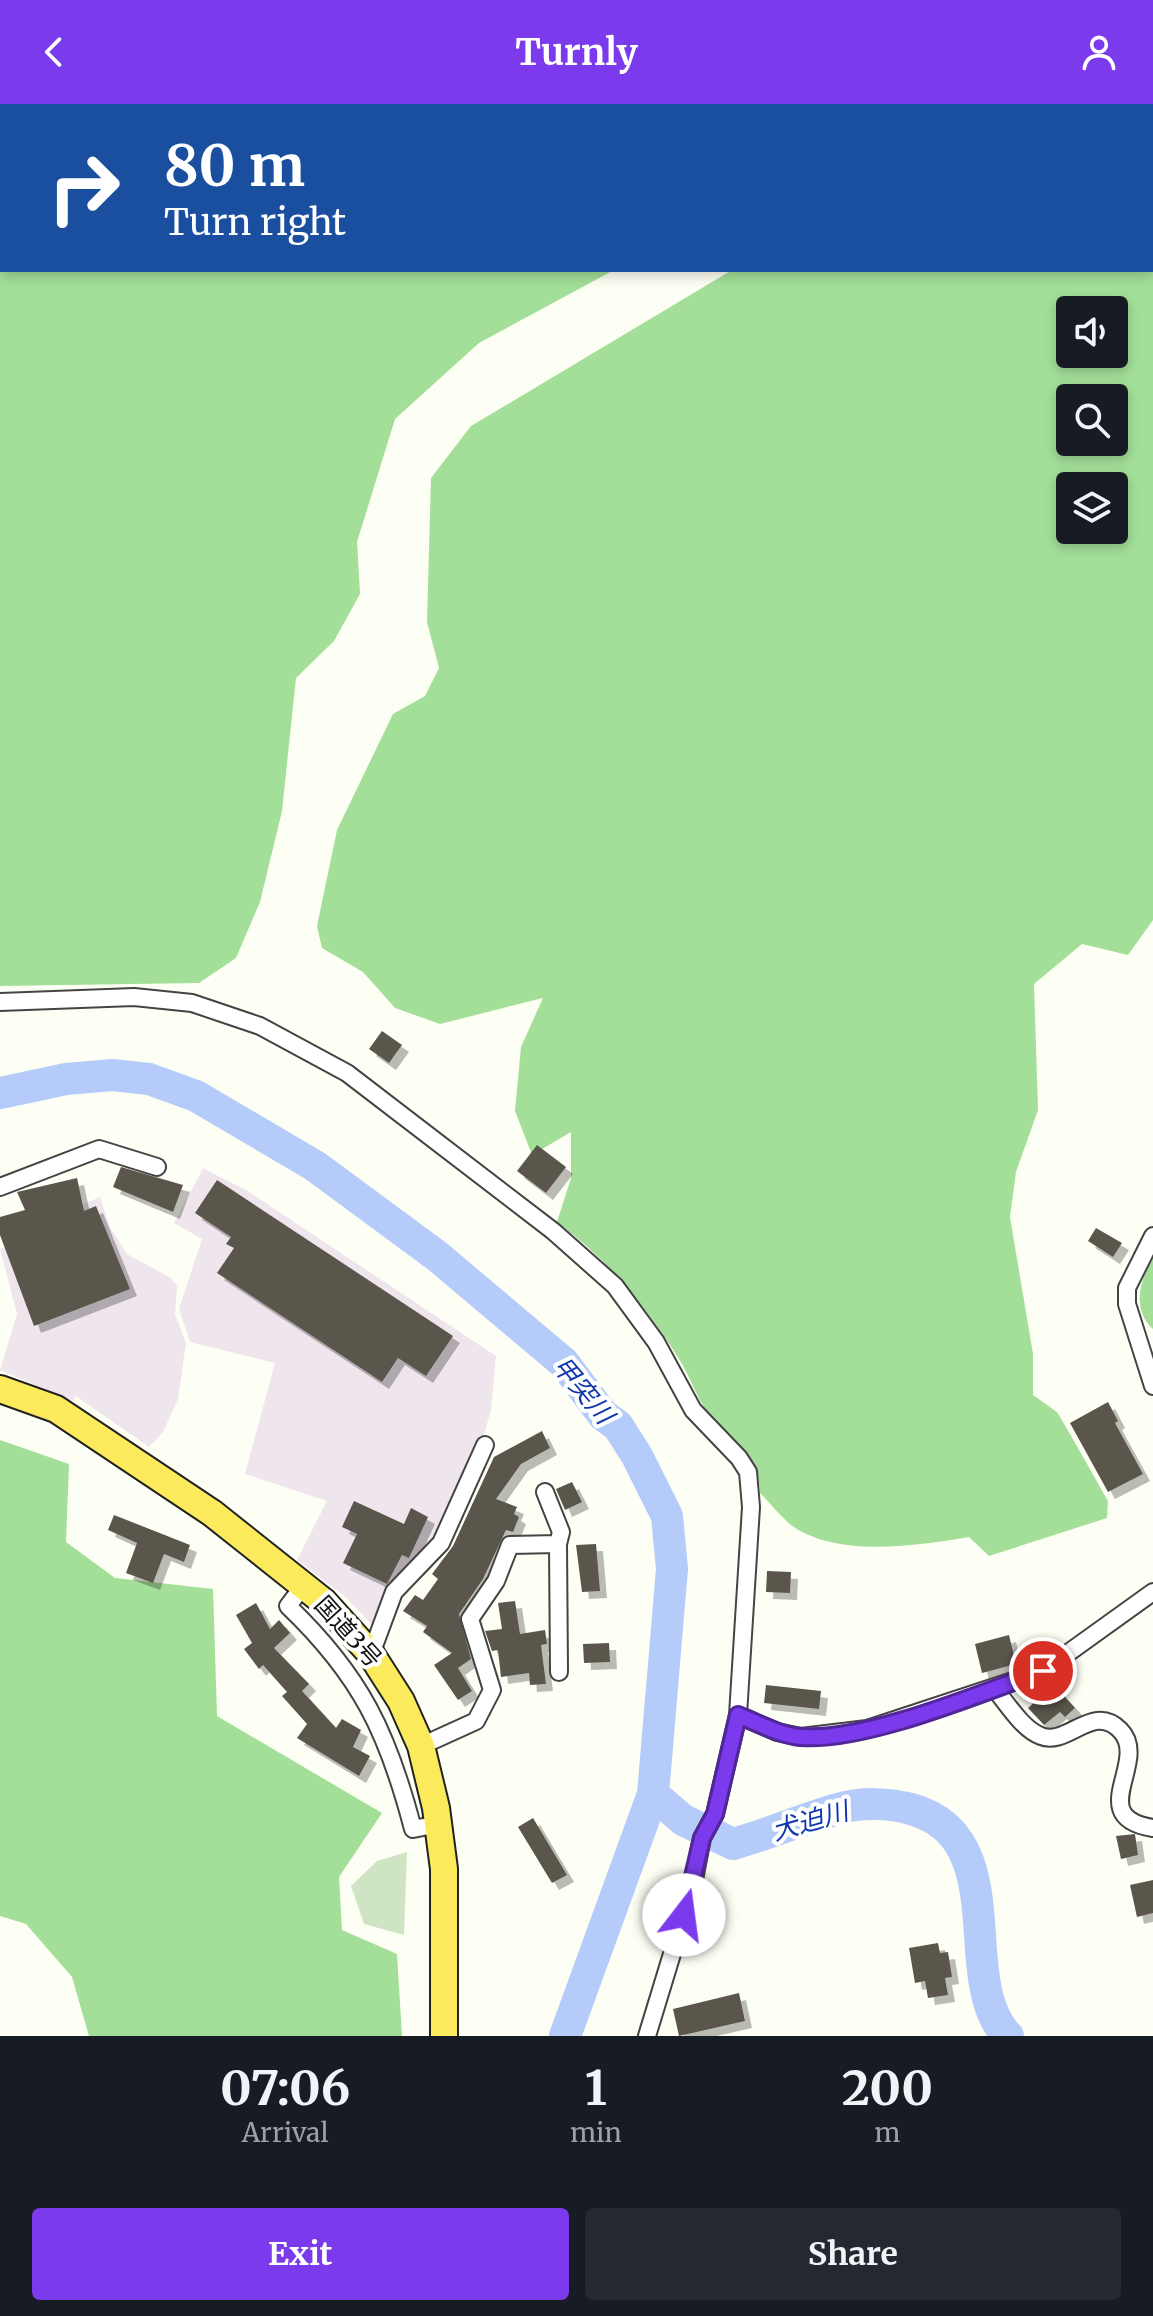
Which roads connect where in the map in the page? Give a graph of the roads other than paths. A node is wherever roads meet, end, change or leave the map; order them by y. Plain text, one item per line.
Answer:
1 (0, 1002) edge
2 (157, 1167) dead end
3 (0, 1187) edge
4 (1153, 1236) edge
5 (1153, 1386) edge
6 (0, 1389) edge
7 (485, 1445) dead end
8 (545, 1492) dead end
9 (558, 1544) junction
10 (304, 1585) junction
11 (1153, 1592) edge
12 (371, 1654) junction
13 (559, 1672) dead end
14 (994, 1688) junction
15 (738, 1715) junction
16 (421, 1746) junction
17 (439, 1824) junction
18 (1153, 1828) edge
19 (444, 2036) edge
20 (647, 2036) edge

1 - 15 street
2 - 3 street
4 - 5 street
6 - 10 highway, 国道3号
7 - 12 street
8 - 9 street
9 - 13 street
9 - 16 street
10 - 12 highway, 国道3号
10 - 17 street
11 - 14 street
12 - 16 highway, 国道3号
14 - 15 street
14 - 18 street
15 - 20 street
16 - 17 highway, 国道3号
17 - 19 highway, 国道3号

